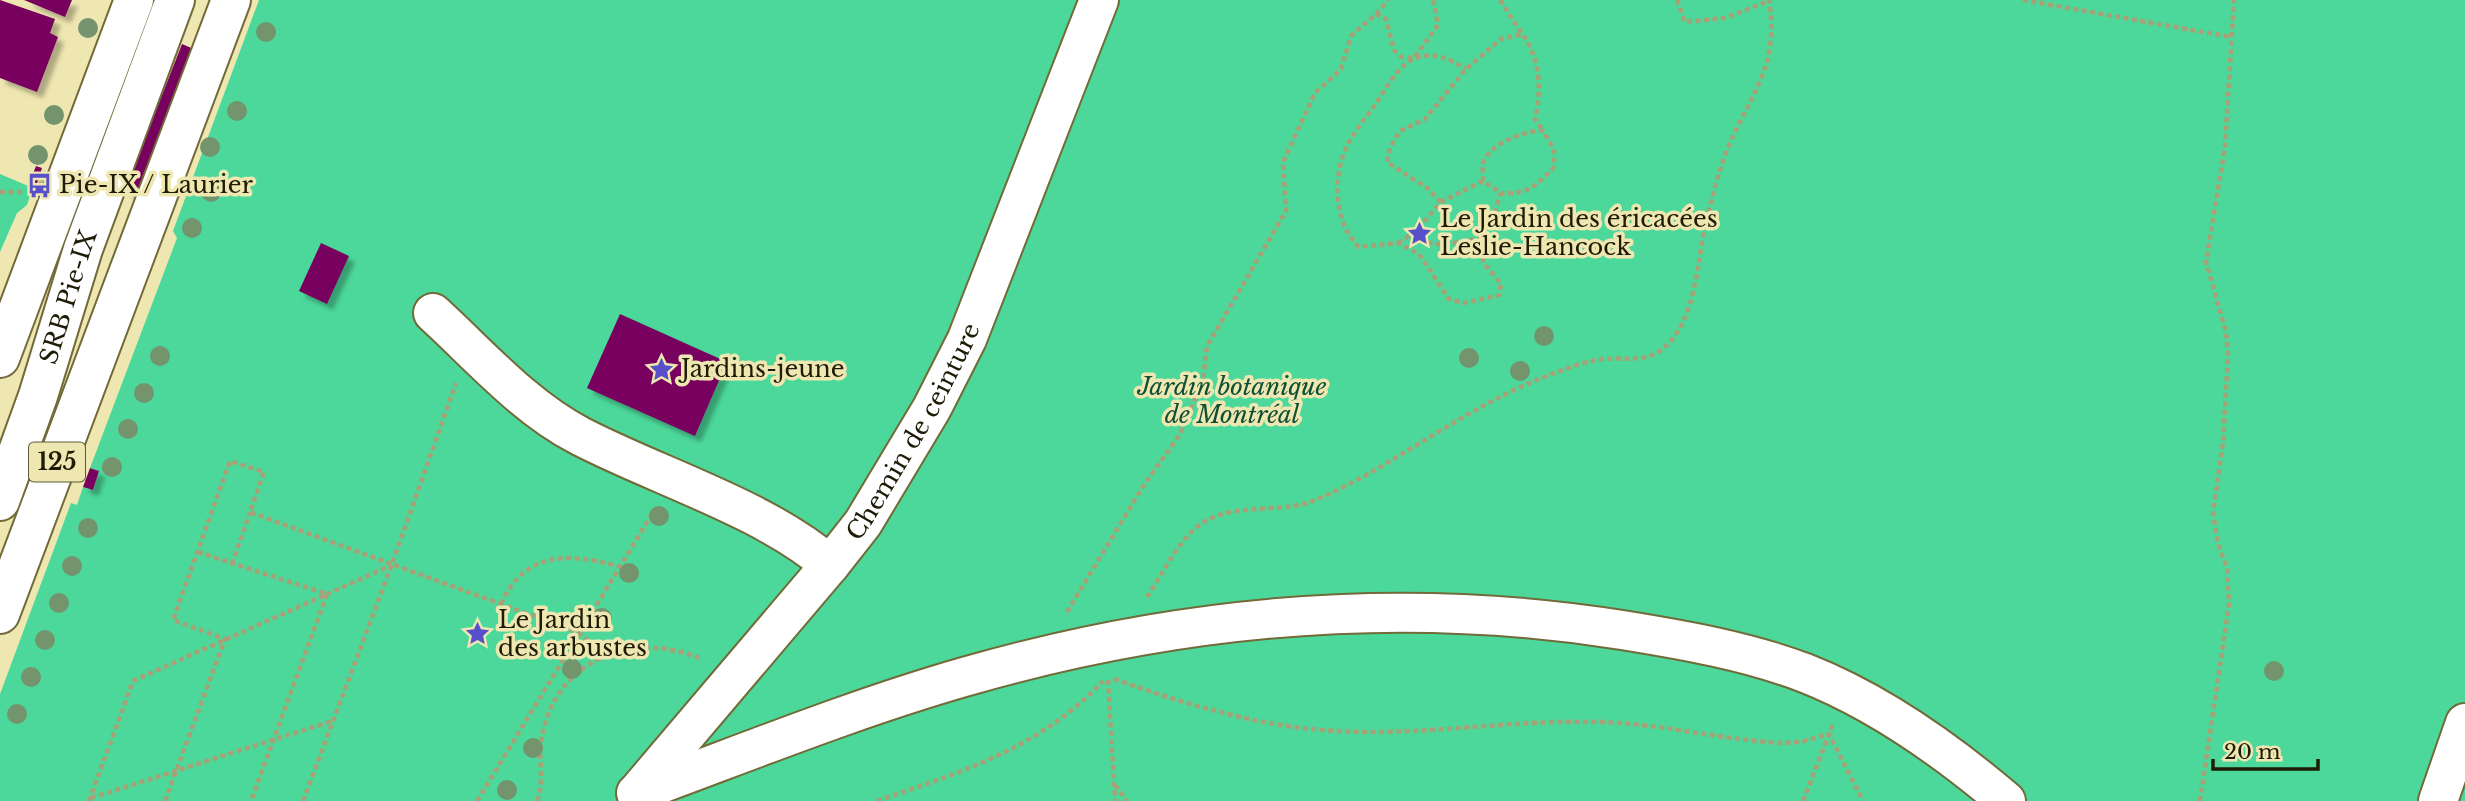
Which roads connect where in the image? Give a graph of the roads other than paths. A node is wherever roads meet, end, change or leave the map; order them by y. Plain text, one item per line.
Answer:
1 (134, 0) edge
2 (231, 0) edge
3 (1099, 0) edge
4 (175, 5) edge
5 (433, 313) dead end
6 (4, 334) edge
7 (55, 341) junction
8 (97, 356) junction
9 (0, 501) edge
10 (830, 565) junction
11 (0, 614) edge
12 (2465, 723) edge
13 (632, 797) edge
14 (2006, 801) edge
15 (2438, 801) edge

1 - 6 main road
2 - 8 main road, 125
3 - 10 main road, Chemin de ceinture
4 - 7 main road, SRB Pie-IX
5 - 10 main road
6 - 7 main road
7 - 8 main road
7 - 9 main road, SRB Pie-IX
8 - 11 main road, 125
10 - 13 main road, Chemin de ceinture
12 - 15 main road
13 - 14 main road

